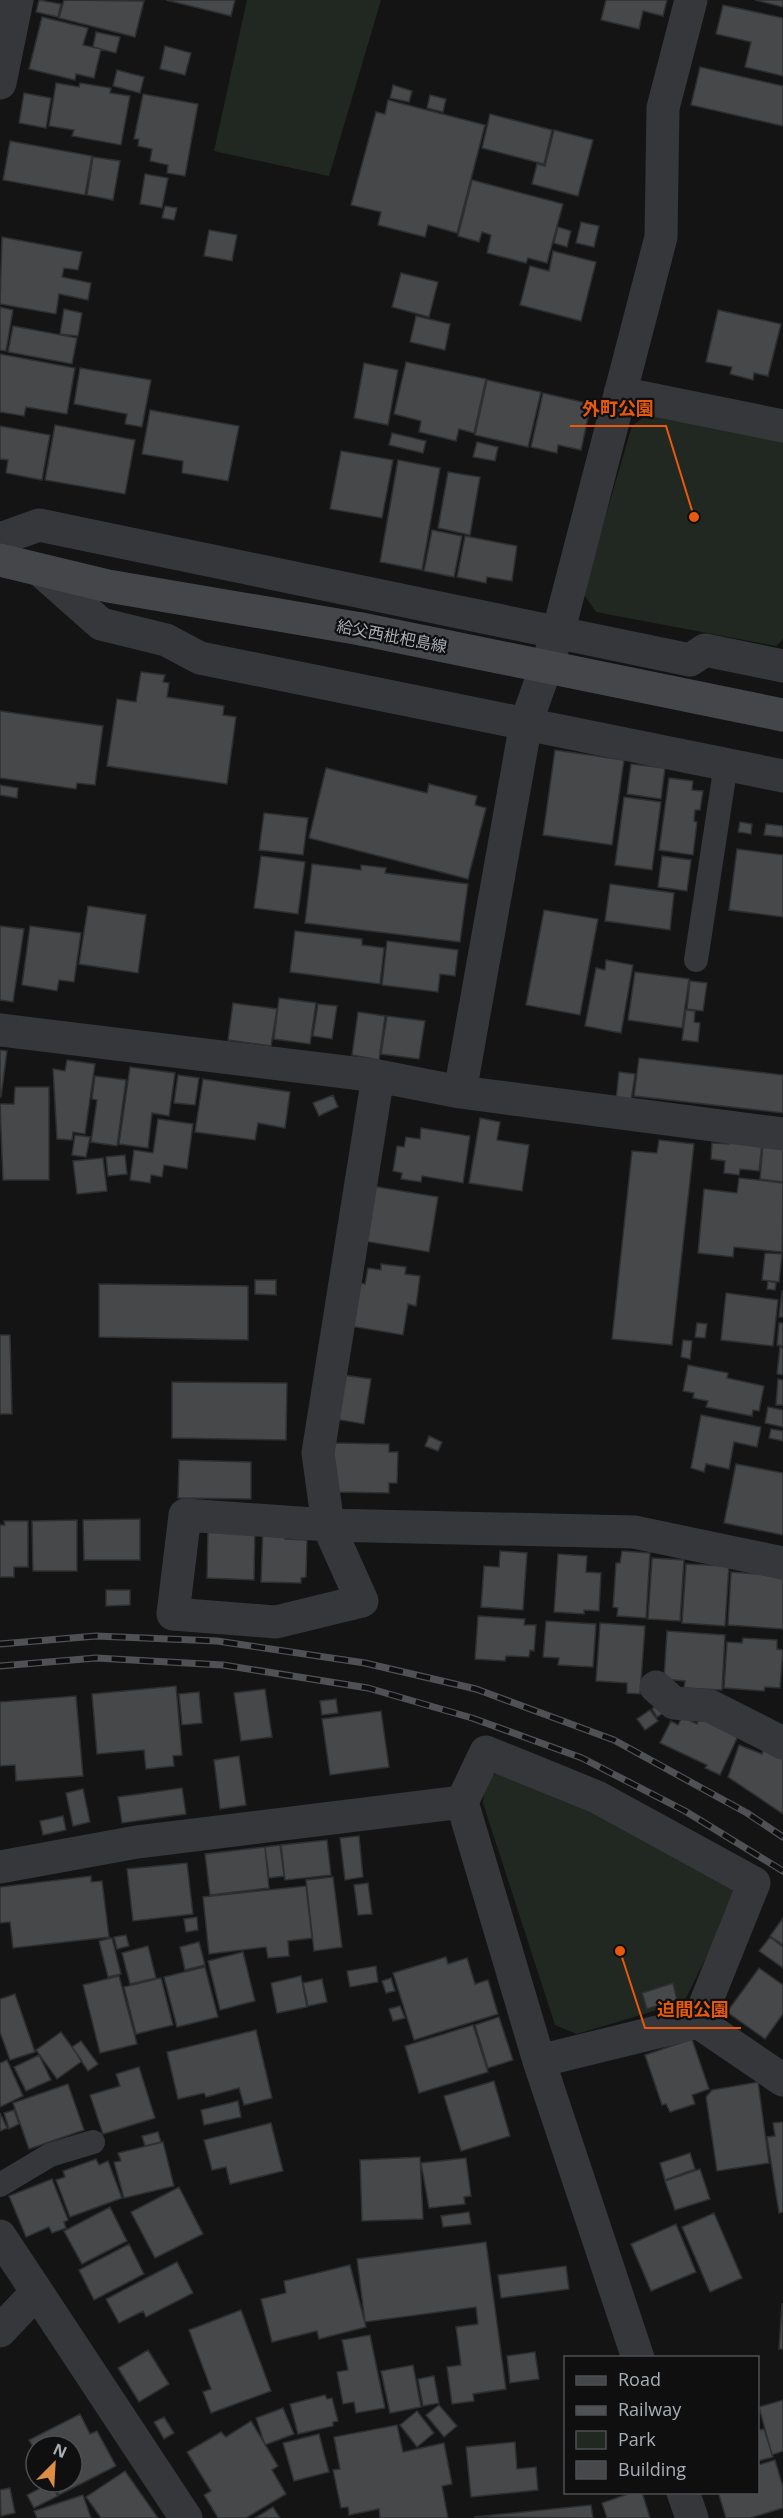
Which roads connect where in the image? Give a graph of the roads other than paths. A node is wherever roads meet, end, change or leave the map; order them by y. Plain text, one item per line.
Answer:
1 (17, 0) edge
2 (691, 0) edge
3 (0, 83) edge
4 (620, 393) junction
5 (783, 426) edge
6 (0, 539) edge
7 (0, 560) edge
8 (40, 570) junction
9 (558, 633) junction
10 (783, 666) edge
11 (783, 715) edge
12 (526, 723) junction
13 (726, 764) junction
14 (783, 776) edge
15 (696, 960) dead end
16 (0, 1030) edge
17 (378, 1076) junction
18 (460, 1092) junction
19 (783, 1134) edge
20 (328, 1525) junction
21 (783, 1563) edge
22 (656, 1687) dead end
23 (783, 1743) edge
24 (462, 1802) junction
25 (0, 1868) edge
26 (698, 2022) junction
27 (539, 2061) junction
28 (783, 2080) edge
29 (93, 2142) dead end
30 (0, 2186) edge
31 (0, 2236) edge
32 (36, 2293) junction
33 (0, 2331) edge
34 (637, 2356) edge
35 (683, 2494) edge
36 (186, 2518) edge
37 (692, 2518) edge

1 - 3 street
2 - 4 street
4 - 5 street
4 - 9 street
6 - 9 street
7 - 8 main road, 給父西枇杷島線
8 - 11 main road, 給父西枇杷島線, bridge
8 - 12 street
9 - 10 street
9 - 12 street
12 - 13 street
12 - 18 street
13 - 14 street
13 - 15 lane
16 - 17 street
17 - 18 street
17 - 20 street
18 - 19 street
20 - 20 street
20 - 21 street
22 - 23 street
24 - 25 street
24 - 26 street
24 - 27 street
26 - 27 street
26 - 28 street
27 - 34 street
29 - 30 lane
31 - 32 street
32 - 33 street
32 - 36 street
35 - 37 street

